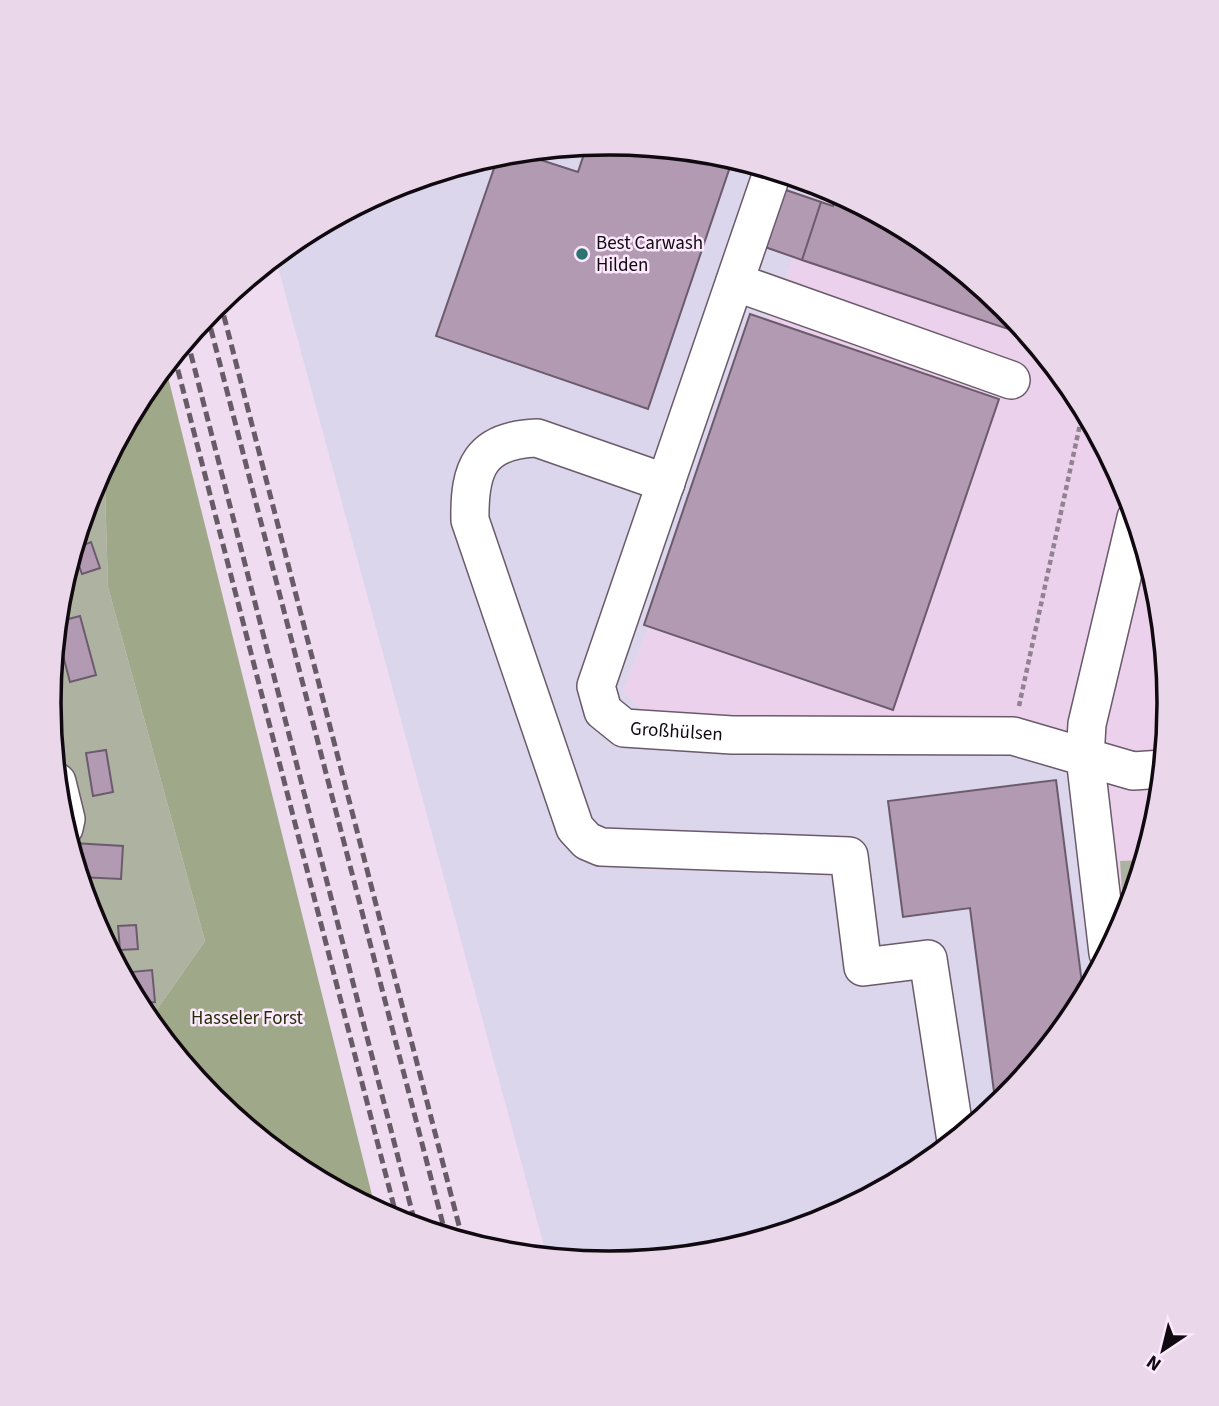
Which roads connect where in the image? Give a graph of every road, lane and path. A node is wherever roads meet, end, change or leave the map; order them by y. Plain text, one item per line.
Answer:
1 (771, 179) edge
2 (735, 282) junction
3 (1011, 380) dead end
4 (1080, 422) edge
5 (666, 483) junction
6 (1132, 536) edge
7 (1000, 724) junction
8 (1084, 757) junction
9 (1154, 770) edge
10 (1106, 935) edge
11 (954, 1129) edge

1 - 2 street, Großhülsen
2 - 3 street
2 - 5 street, Großhülsen
4 - 7 path
5 - 7 street, Großhülsen
5 - 11 street
6 - 8 street
7 - 8 street, Großhülsen
8 - 9 street, Großhülsen
8 - 10 street

